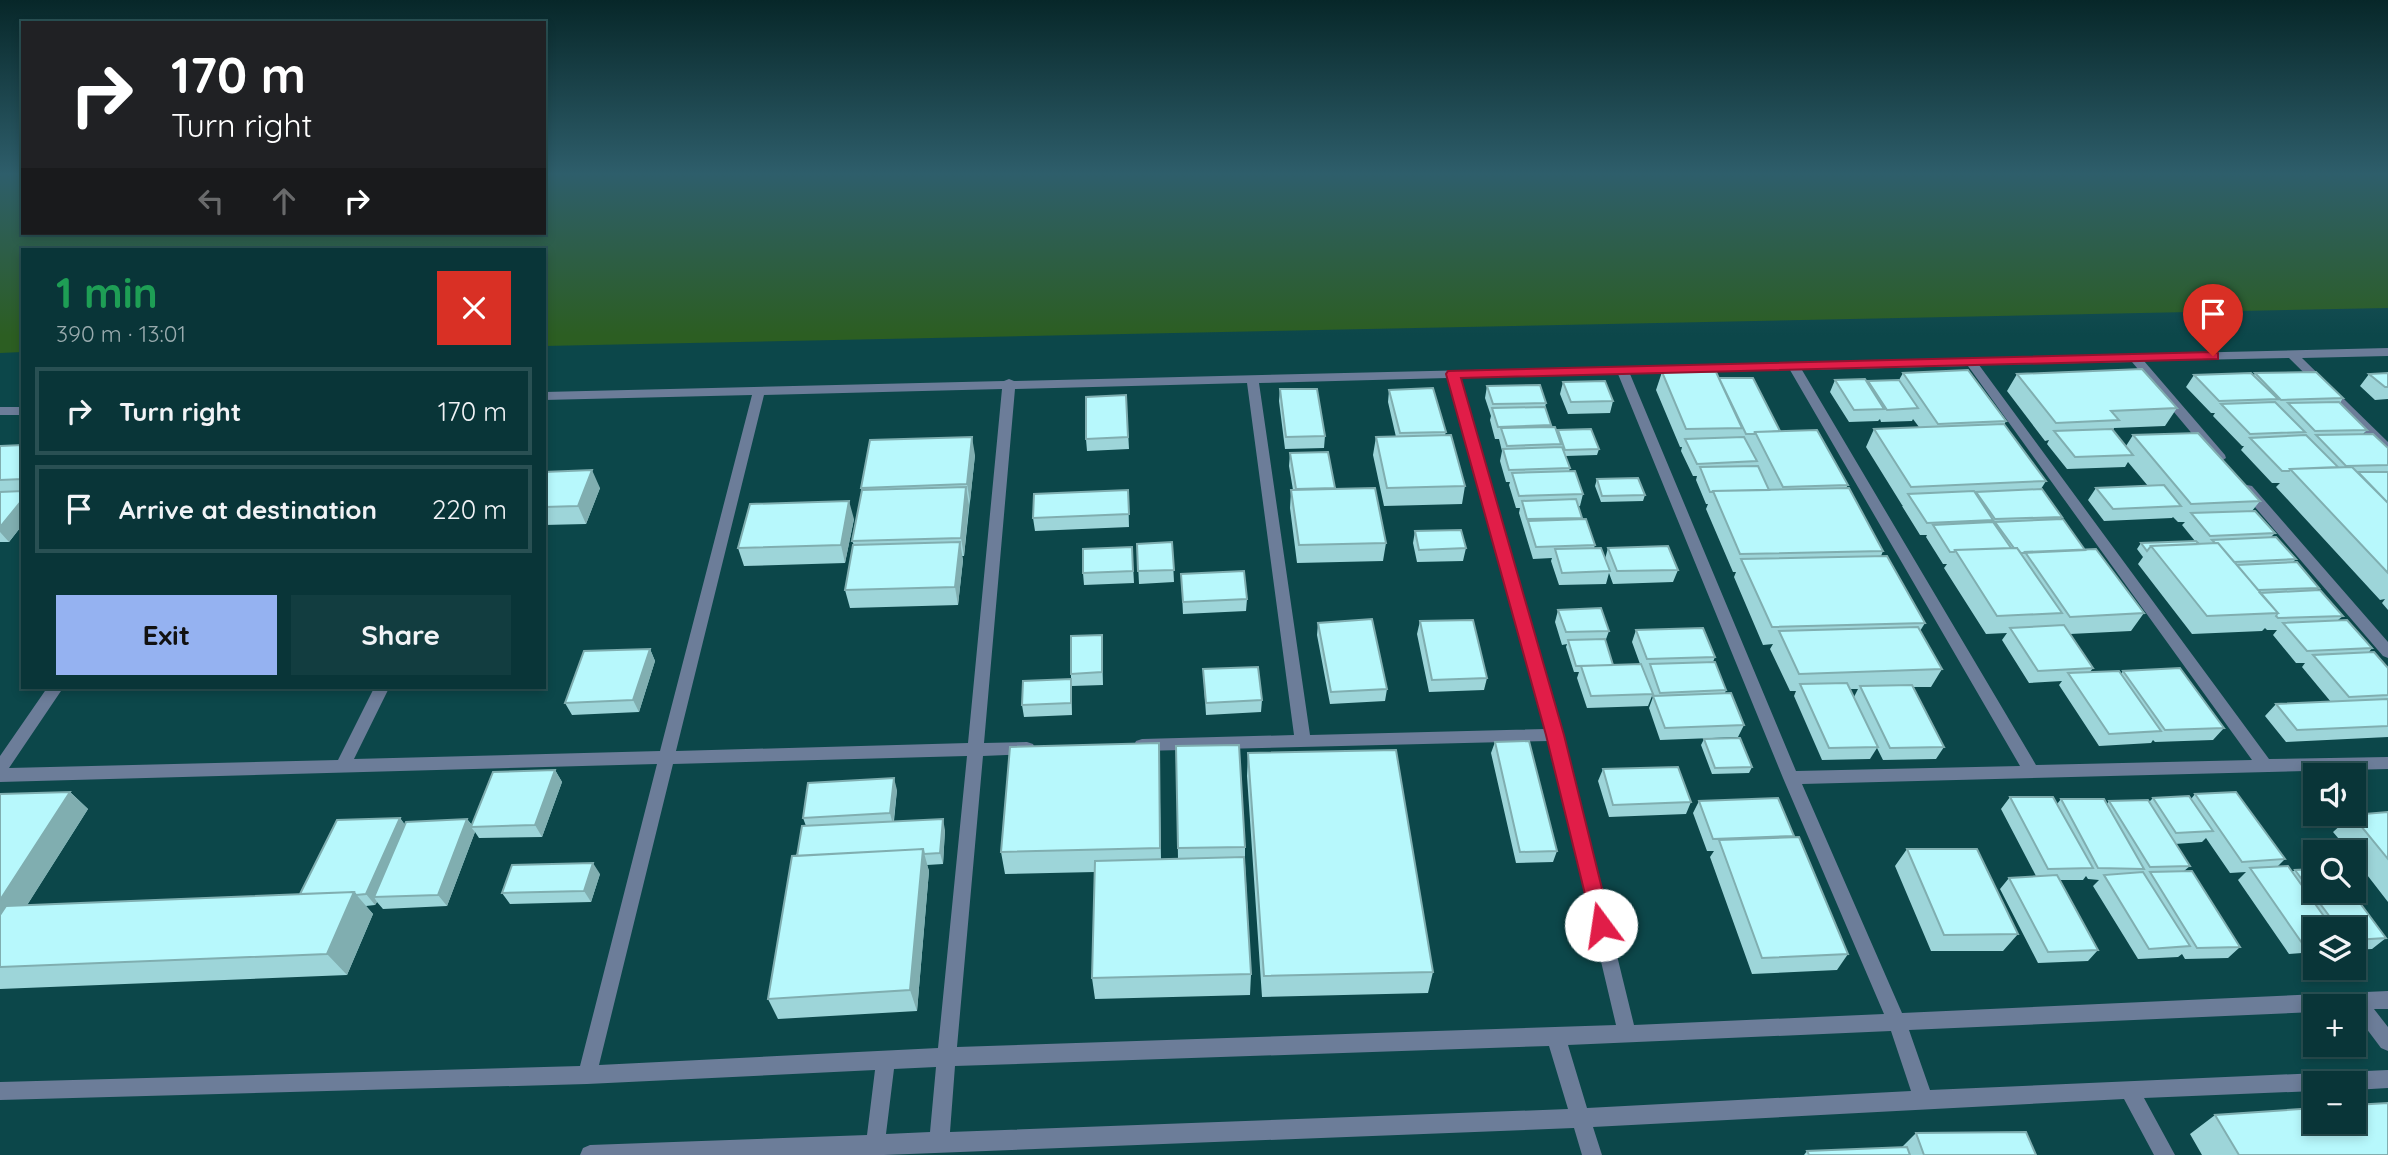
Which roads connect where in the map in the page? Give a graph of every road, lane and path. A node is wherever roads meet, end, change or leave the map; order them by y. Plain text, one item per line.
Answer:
1 (2388, 352) edge
2 (2292, 355) junction
3 (2135, 358) junction
4 (1971, 362) junction
5 (1794, 366) junction
6 (1622, 369) junction
7 (1453, 374) junction
8 (1252, 379) junction
9 (1009, 383) junction
10 (759, 390) junction
11 (546, 396) edge
12 (0, 411) edge
13 (21, 411) edge
14 (2388, 449) edge
15 (2388, 652) edge
16 (54, 689) edge
17 (381, 689) edge
18 (1555, 735) junction
19 (1303, 740) junction
20 (1124, 745) edge
21 (1042, 748) edge
22 (973, 750) junction
23 (665, 758) junction
24 (2388, 764) edge
25 (343, 766) junction
26 (2265, 766) junction
27 (0, 769) edge
28 (2032, 772) junction
29 (0, 775) edge
30 (1791, 778) junction
31 (2388, 1000) edge
32 (2366, 1003) edge
33 (2303, 1006) edge
34 (2366, 1012) edge
35 (1896, 1020) junction
36 (1627, 1033) junction
37 (1556, 1037) junction
38 (2388, 1042) edge
39 (945, 1057) junction
40 (886, 1060) junction
41 (587, 1075) junction
42 (2388, 1079) edge
43 (2129, 1089) junction
44 (0, 1091) edge
45 (1924, 1100) junction
46 (1582, 1118) junction
47 (939, 1142) junction
48 (875, 1150) edge
49 (590, 1155) edge
50 (1592, 1155) edge
51 (2165, 1155) edge

1 - 2 street
2 - 3 street
2 - 14 street
3 - 4 street
3 - 15 street
4 - 5 street
4 - 26 street
5 - 6 street
5 - 28 street
6 - 7 street
6 - 30 street
7 - 8 street
7 - 18 street
8 - 9 street
8 - 19 street
9 - 10 street
9 - 22 street
10 - 11 street
10 - 23 street
12 - 13 street
16 - 27 street
17 - 25 street
18 - 19 street
18 - 36 street
19 - 20 street
21 - 22 street
22 - 23 street
22 - 39 street
23 - 25 street
23 - 41 street
24 - 26 street
25 - 29 street
26 - 28 street
28 - 30 street
30 - 35 street
31 - 32 street
33 - 35 street
34 - 38 street
35 - 36 street
35 - 45 street
36 - 37 street
37 - 39 street
37 - 46 street
39 - 40 street
39 - 47 street
40 - 41 street
40 - 48 street
41 - 44 street
42 - 43 street
43 - 45 street
43 - 51 street
45 - 46 street
46 - 47 street
46 - 50 street
47 - 48 street
48 - 49 street

